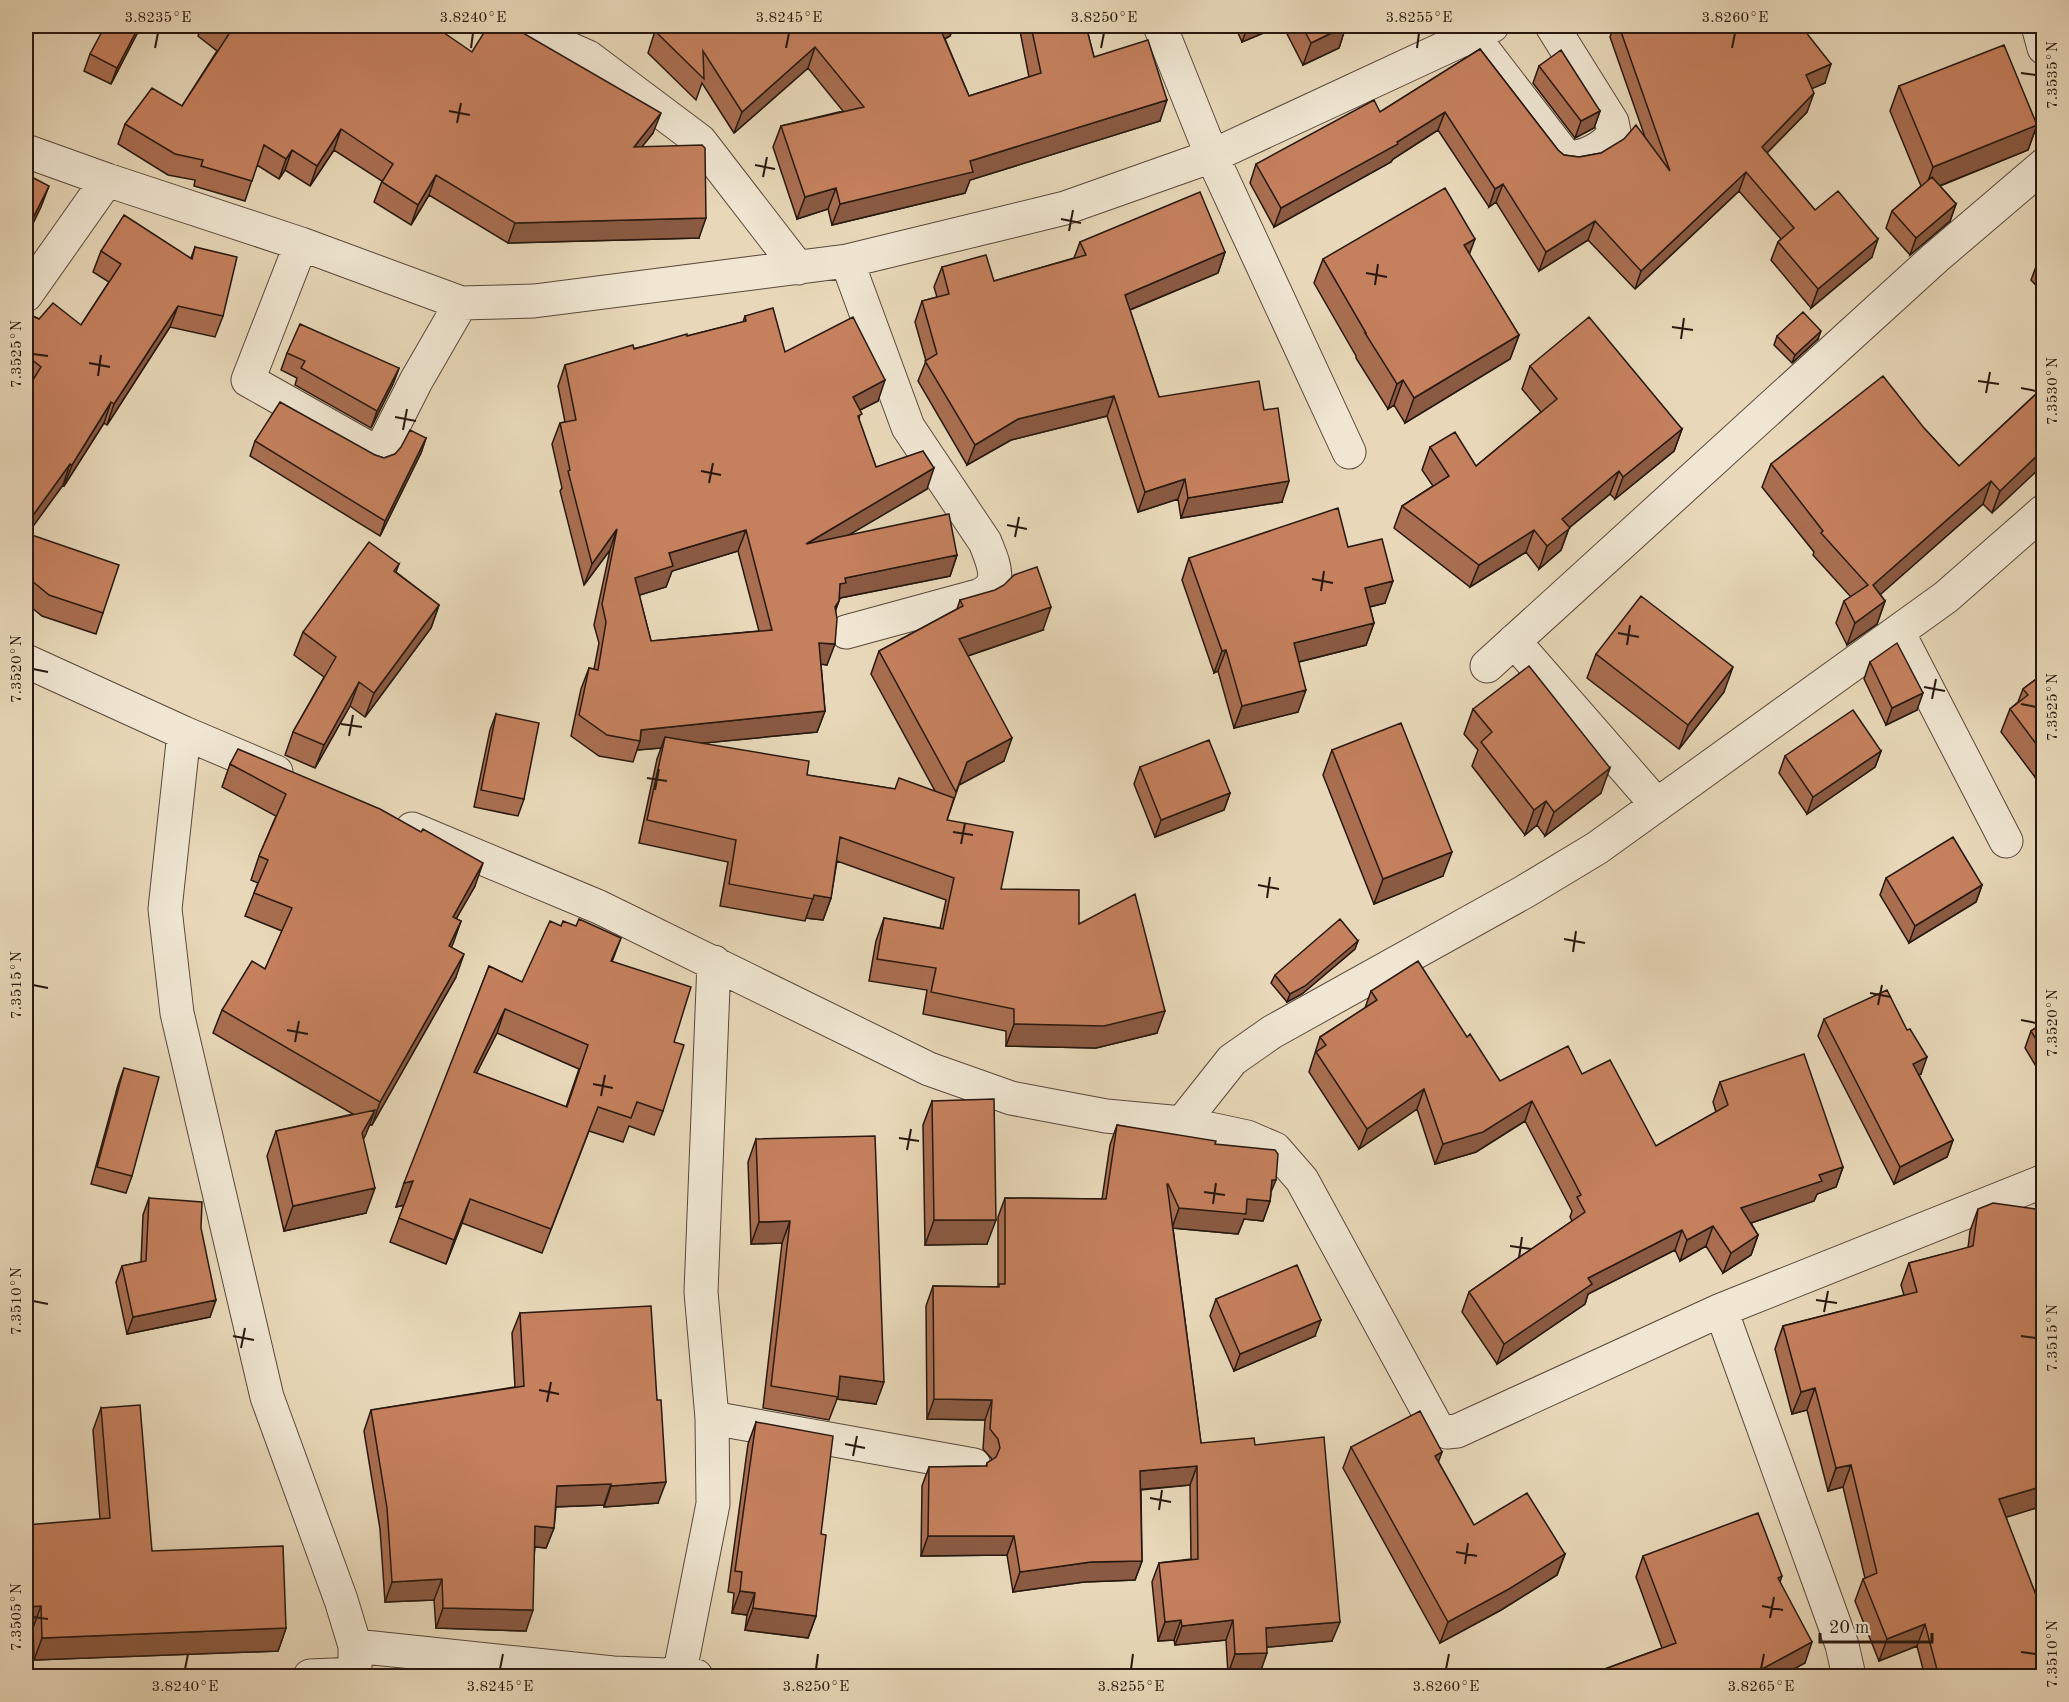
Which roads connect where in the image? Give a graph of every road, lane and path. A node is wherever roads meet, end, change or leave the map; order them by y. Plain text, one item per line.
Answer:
1 (521, 26) edge
2 (1160, 26) edge
3 (1552, 26) edge
4 (2038, 26) edge
5 (1482, 30) edge
6 (2043, 48) edge
7 (26, 151) edge
8 (1212, 156) junction
9 (2043, 165) edge
10 (107, 180) junction
11 (301, 243) junction
12 (847, 261) junction
13 (798, 268) junction
14 (26, 295) edge
15 (461, 303) junction
16 (1349, 452) dead end
17 (2043, 511) edge
18 (846, 632) dead end
19 (1898, 632) junction
20 (1514, 641) junction
21 (26, 661) edge
22 (1487, 666) dead end
23 (184, 733) junction
24 (304, 783) edge
25 (1657, 805) junction
26 (380, 815) edge
27 (2006, 841) dead end
28 (714, 962) junction
29 (1182, 1124) junction
30 (2043, 1181) edge
31 (1721, 1310) junction
32 (712, 1418) junction
33 (974, 1465) edge
34 (355, 1666) edge
35 (679, 1676) edge
36 (310, 1677) edge
37 (696, 1677) edge
38 (1849, 1677) edge

1 - 13 street
2 - 8 street
3 - 5 street
4 - 6 street
5 - 8 street
7 - 10 street
8 - 12 street
8 - 16 street
9 - 20 street
10 - 11 street
10 - 14 street
11 - 15 street
11 - 15 street
12 - 13 street
12 - 18 street
13 - 15 street
17 - 19 street
19 - 25 street
19 - 27 street
20 - 22 street
20 - 25 street
21 - 23 street
23 - 24 street
23 - 34 street
25 - 29 street
26 - 28 street
28 - 29 street
28 - 32 street
29 - 31 street
30 - 31 street
31 - 38 street
32 - 33 street
32 - 35 street
34 - 35 street
34 - 36 street
35 - 37 street

